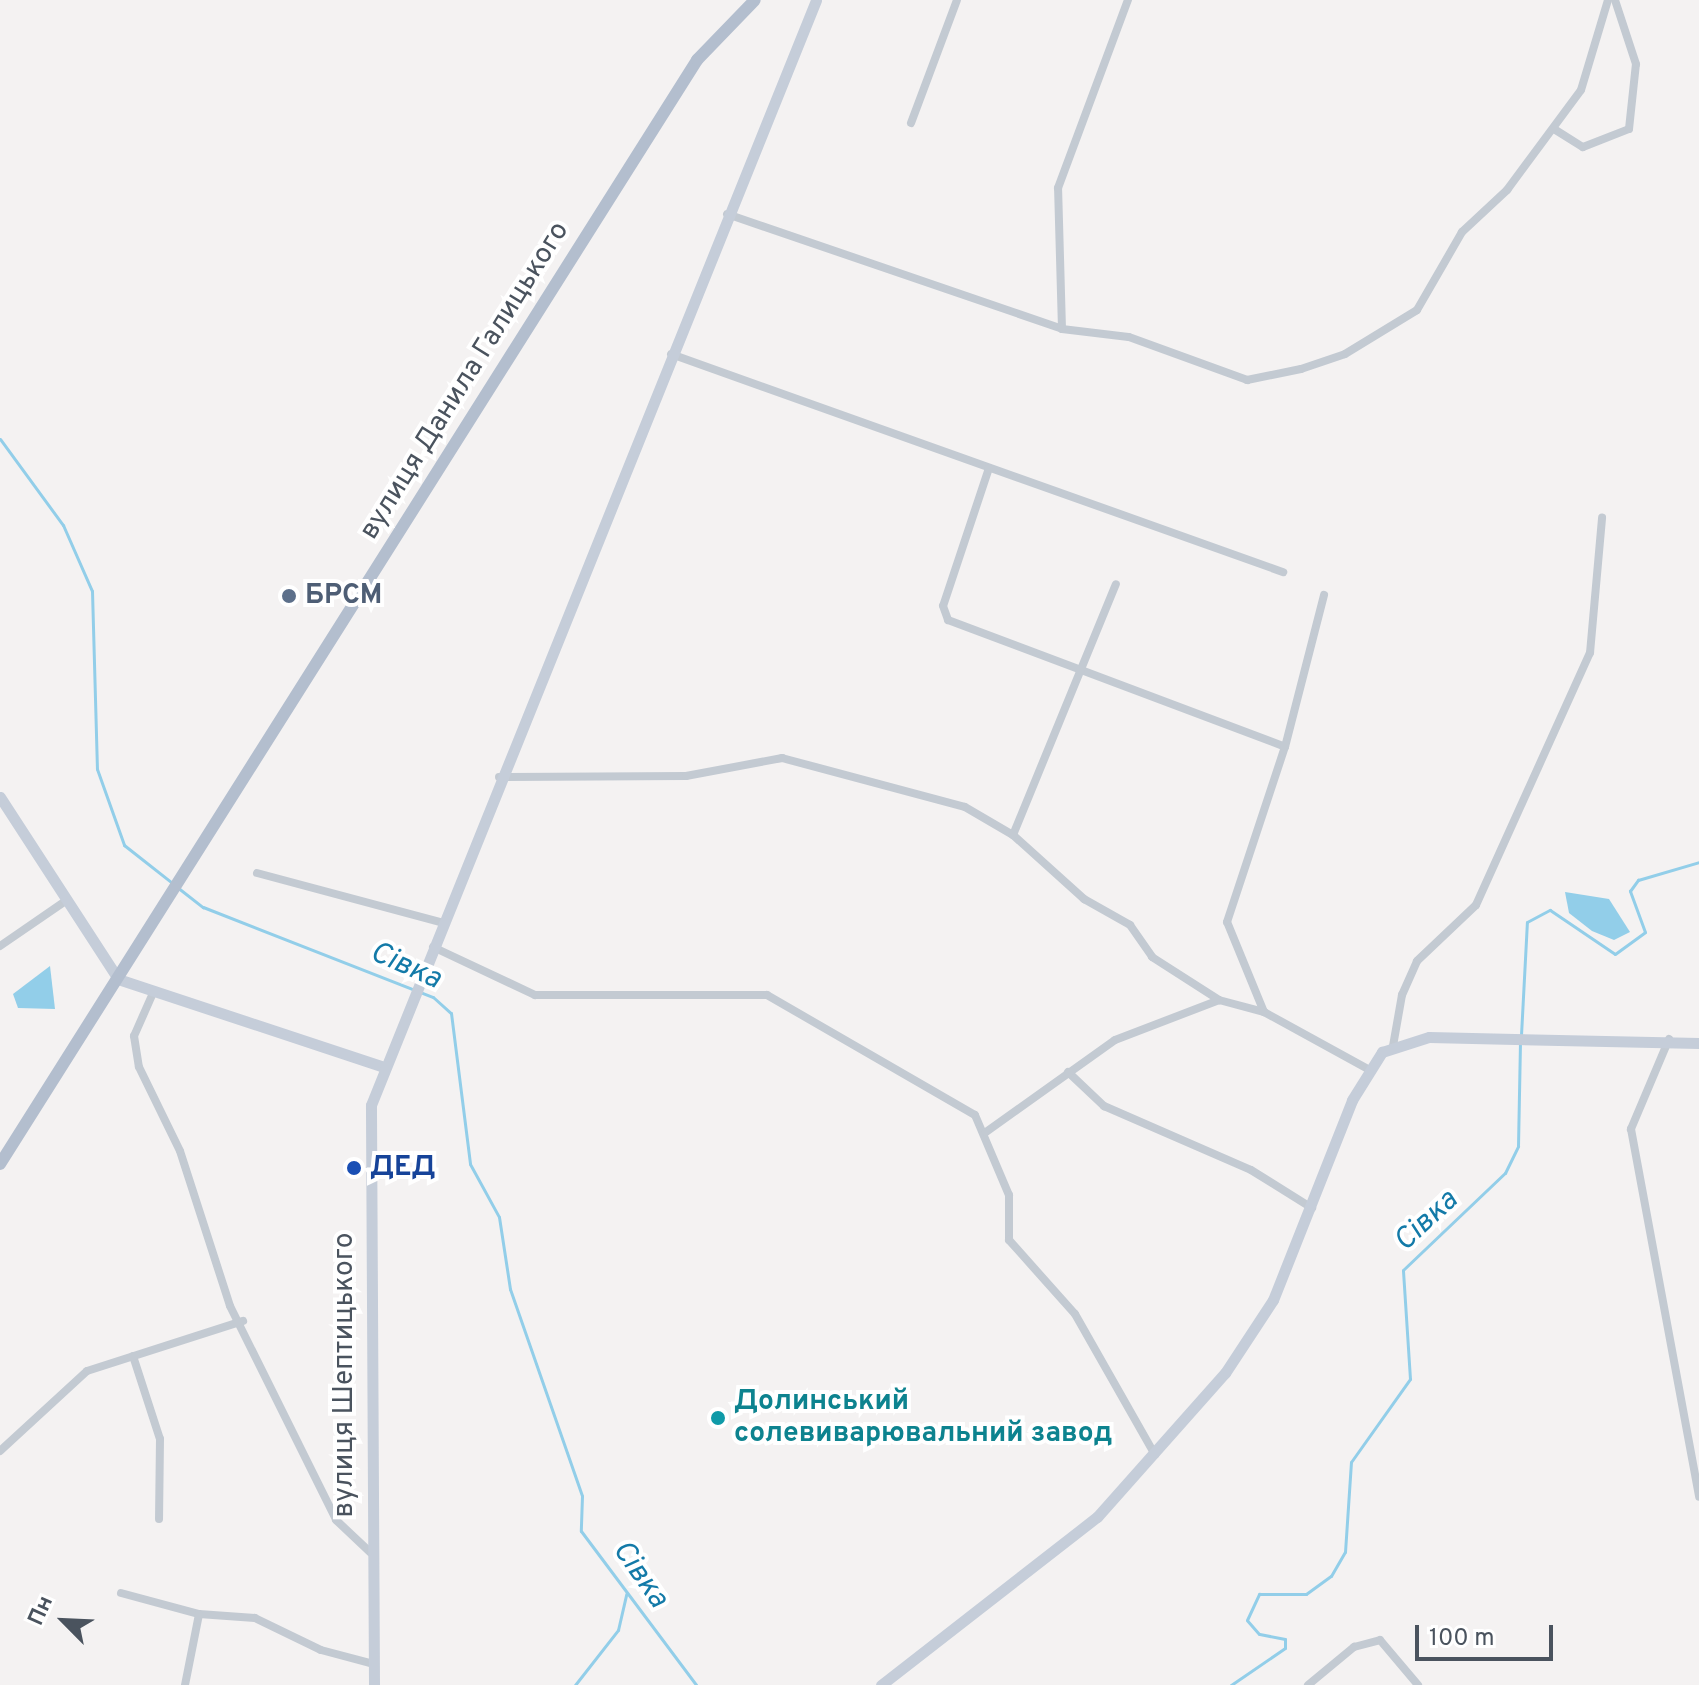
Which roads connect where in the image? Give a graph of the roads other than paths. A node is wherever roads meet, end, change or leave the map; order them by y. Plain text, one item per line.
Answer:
1 (755, 0) edge
2 (816, 0) edge
3 (957, 0) edge
4 (1128, 0) edge
5 (1608, 0) edge
6 (1615, 0) edge
7 (911, 123) dead end
8 (1554, 129) junction
9 (727, 214) junction
10 (1062, 329) junction
11 (670, 354) junction
12 (989, 468) junction
13 (1602, 518) dead end
14 (1283, 572) dead end
15 (1116, 584) dead end
16 (1324, 595) dead end
17 (1083, 666) junction
18 (1285, 747) junction
19 (498, 777) junction
20 (0, 797) edge
21 (1013, 835) junction
22 (257, 873) dead end
23 (67, 900) junction
24 (440, 922) junction
25 (0, 946) edge
26 (430, 946) junction
27 (118, 979) junction
28 (153, 993) junction
29 (1219, 1000) junction
30 (1264, 1012) junction
31 (1670, 1038) junction
32 (1699, 1043) edge
33 (1393, 1046) junction
34 (381, 1066) junction
35 (1368, 1069) junction
36 (1068, 1072) junction
37 (986, 1132) junction
38 (0, 1164) edge
39 (1312, 1208) junction
40 (243, 1321) junction
41 (133, 1356) junction
42 (0, 1451) edge
43 (1156, 1455) junction
44 (1699, 1497) edge
45 (159, 1519) dead end
46 (370, 1552) junction
47 (121, 1593) dead end
48 (199, 1614) junction
49 (374, 1664) junction
50 (185, 1685) edge
51 (374, 1685) edge
52 (881, 1685) edge
53 (1308, 1685) edge
54 (1418, 1685) edge

1 - 27 main road, вулиця Данила Галицького
2 - 9 street, вулиця Шептицького
3 - 7 street
4 - 10 street
5 - 8 street
6 - 8 street
8 - 10 street
9 - 10 street
9 - 11 street, вулиця Шептицького
11 - 12 street
11 - 19 street, вулиця Шептицького
12 - 14 street
12 - 17 street
13 - 33 street
15 - 17 street
16 - 18 street
17 - 18 street
17 - 21 street
18 - 30 street
19 - 21 street
19 - 24 street, вулиця Шептицького
20 - 23 street
21 - 29 street
22 - 24 street
23 - 25 street
23 - 27 street
24 - 26 street, вулиця Шептицького
26 - 34 street, вулиця Шептицького
26 - 37 street
27 - 28 street
27 - 38 main road, вулиця Данила Галицького
28 - 34 street
28 - 40 street
29 - 30 street
29 - 36 street
30 - 35 street
31 - 32 street
31 - 33 street
31 - 44 street
33 - 35 street
34 - 46 street, вулиця Шептицького
35 - 39 street
36 - 37 street
36 - 39 street
37 - 43 street
39 - 43 street
40 - 41 street
40 - 46 street
41 - 42 street
41 - 45 street
43 - 52 street
46 - 49 street, вулиця Шептицького
47 - 48 street
48 - 49 street
48 - 50 street
49 - 51 street, вулиця Шептицького
53 - 54 street

